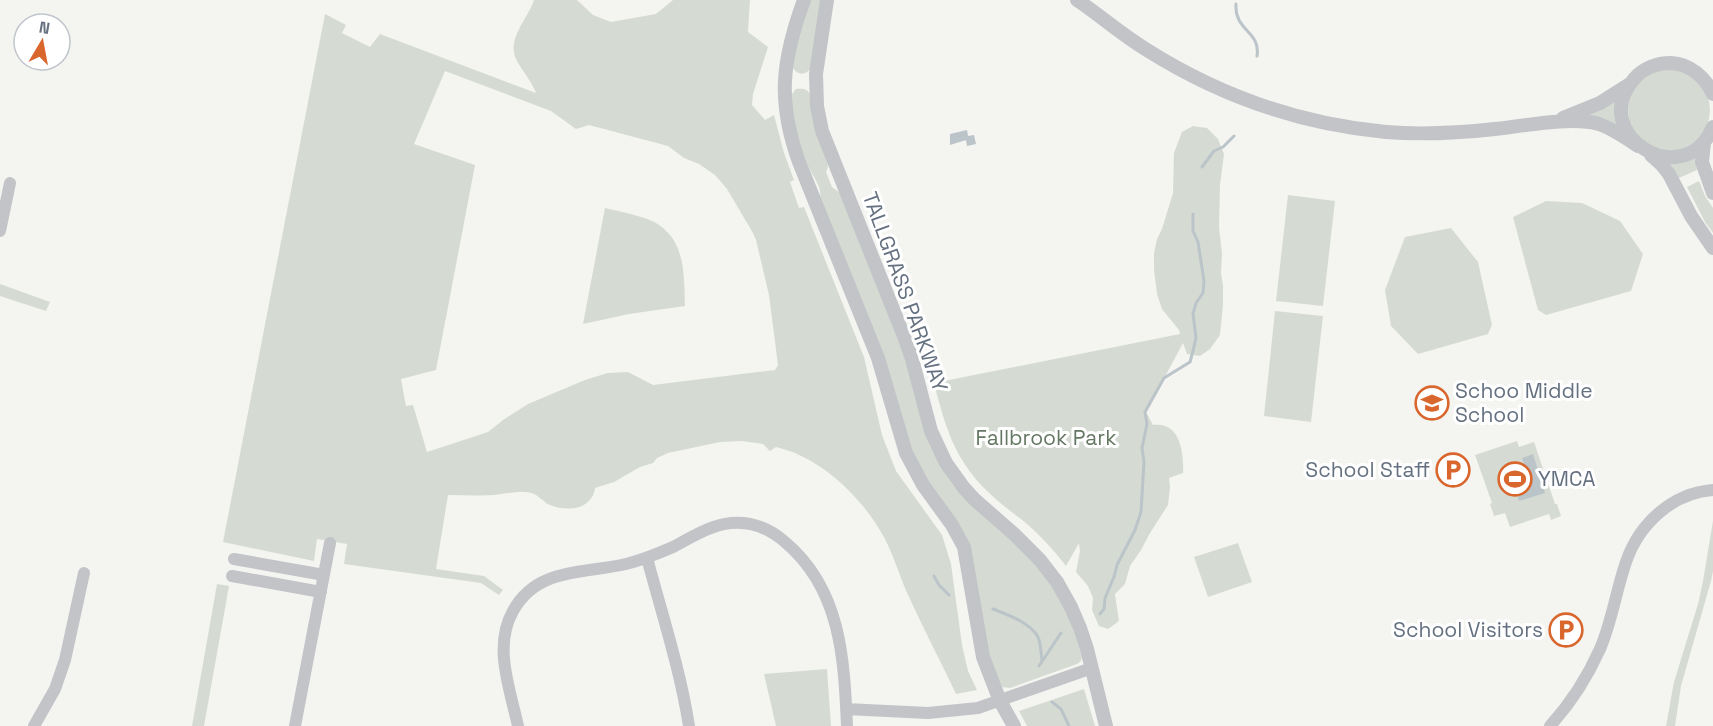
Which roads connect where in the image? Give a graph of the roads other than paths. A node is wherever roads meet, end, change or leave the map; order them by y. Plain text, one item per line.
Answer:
1 (804, 0) edge
2 (827, 0) edge
3 (1077, 0) edge
4 (1701, 76) junction
5 (1630, 84) junction
6 (1713, 85) edge
7 (1713, 94) edge
8 (1539, 123) junction
9 (1709, 135) edge
10 (1643, 149) junction
11 (10, 183) dead end
12 (1713, 193) edge
13 (0, 231) edge
14 (1713, 248) edge
15 (1713, 490) edge
16 (330, 543) dead end
17 (647, 558) junction
18 (234, 559) dead end
19 (84, 573) dead end
20 (324, 575) junction
21 (232, 576) dead end
22 (321, 592) junction
23 (1092, 668) junction
24 (1000, 701) junction
25 (846, 709) junction
26 (34, 726) edge
27 (295, 726) edge
28 (518, 726) edge
29 (689, 726) edge
30 (847, 726) edge
31 (1014, 726) edge
32 (1106, 726) edge
33 (1550, 726) edge

1 - 24 street
2 - 23 street, TALLGRASS PARKWAY
3 - 8 street
4 - 5 street
4 - 6 street
4 - 7 street
5 - 8 street
5 - 10 street
8 - 10 street
9 - 10 street
9 - 12 street
10 - 14 street
11 - 13 street
15 - 33 street
16 - 20 street
17 - 25 street
17 - 28 street
17 - 29 street
18 - 20 street
19 - 26 street
20 - 22 street
21 - 22 street
22 - 27 street
23 - 24 street
23 - 32 street, TALLGRASS PARKWAY
24 - 25 street
24 - 31 street
25 - 30 street

